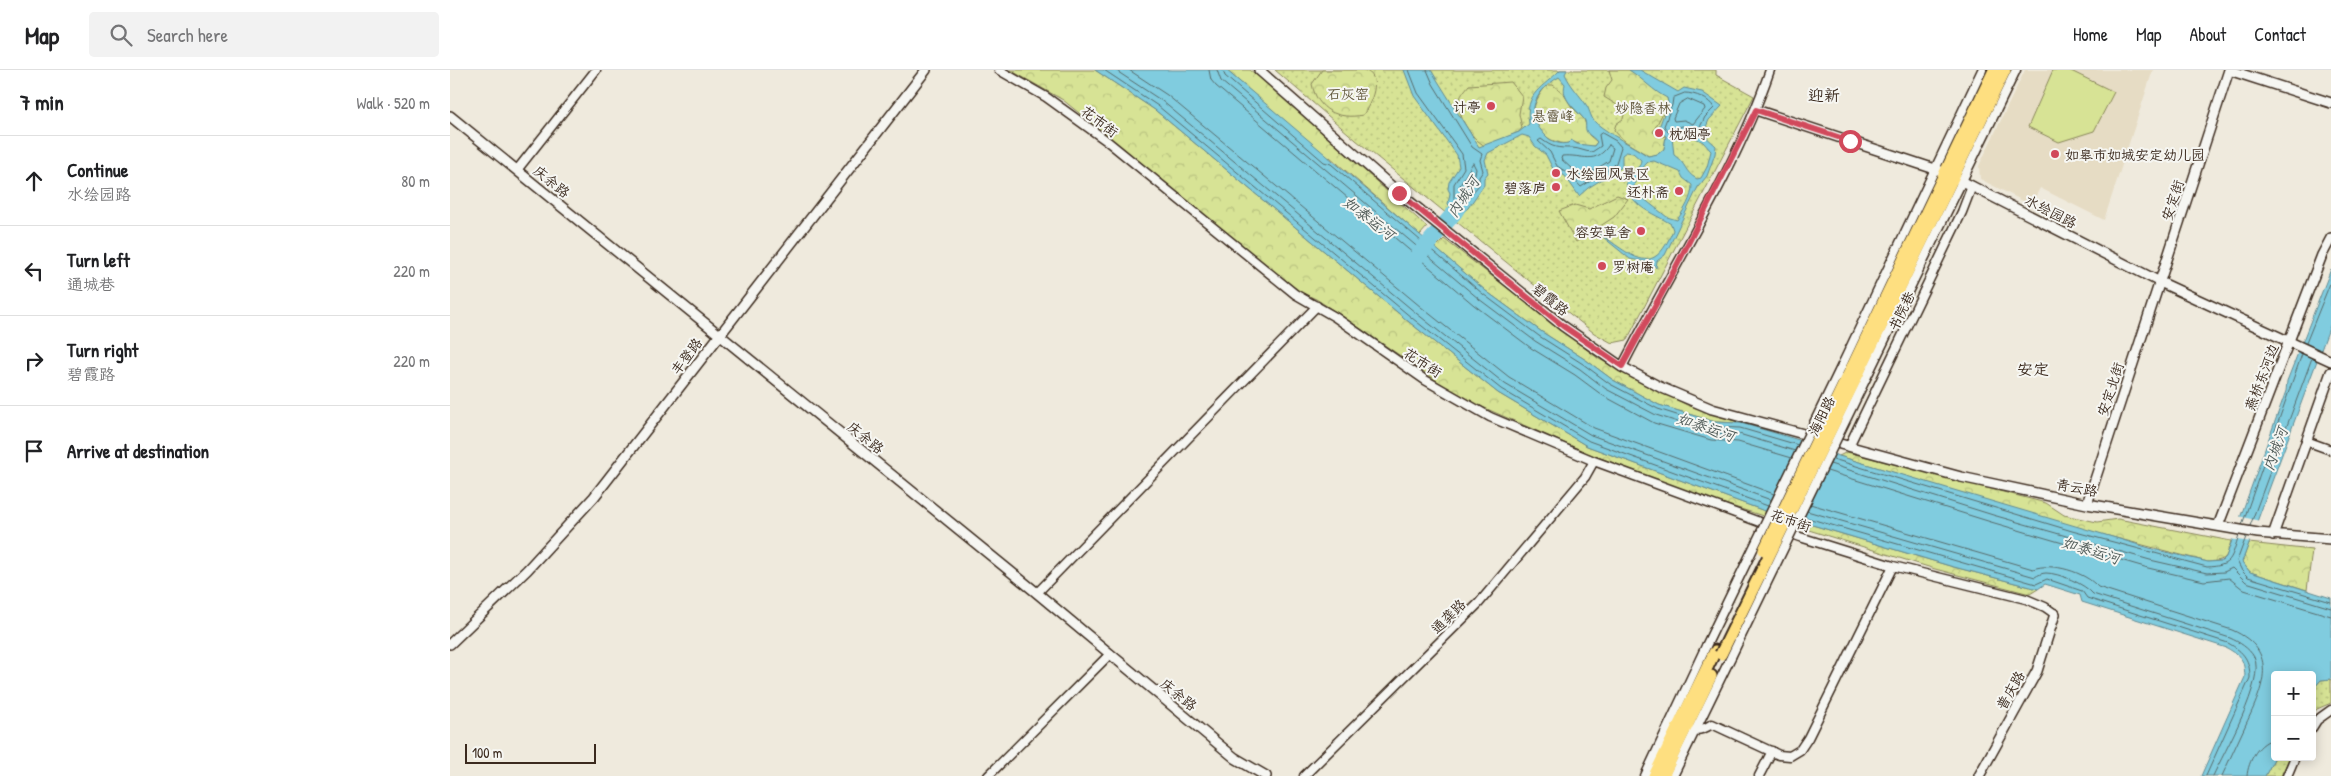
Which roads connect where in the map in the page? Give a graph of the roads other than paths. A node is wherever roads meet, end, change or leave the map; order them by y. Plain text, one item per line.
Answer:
1 (596, 70) edge
2 (926, 70) edge
3 (999, 70) edge
4 (1259, 70) edge
5 (1770, 70) edge
6 (1982, 70) edge
7 (1994, 70) edge
8 (2005, 70) edge
9 (2016, 70) edge
10 (2229, 70) edge
11 (2331, 103) edge
12 (1756, 110) junction
13 (450, 116) edge
14 (517, 170) junction
15 (1949, 174) junction
16 (1972, 186) junction
17 (2331, 238) edge
18 (2160, 282) junction
19 (1317, 306) junction
20 (719, 336) junction
21 (2293, 345) junction
22 (2327, 359) edge
23 (1622, 366) junction
24 (1857, 367) junction
25 (2331, 372) edge
26 (1823, 438) joint
27 (2306, 441) junction
28 (1849, 446) junction
29 (2331, 450) edge
30 (1594, 461) junction
31 (2087, 504) junction
32 (2218, 526) junction
33 (2273, 534) junction
34 (2331, 538) edge
35 (1893, 566) junction
36 (1037, 593) junction
37 (2055, 614) joint
38 (450, 644) edge
39 (1718, 652) junction
40 (1109, 654) junction
41 (2331, 710) edge
42 (2316, 722) edge
43 (1683, 726) junction
44 (1772, 752) junction
45 (2294, 761) edge
46 (988, 776) edge
47 (1266, 776) edge
48 (1304, 776) edge
49 (1645, 776) edge
50 (1654, 776) edge
51 (1663, 776) edge
52 (1673, 776) edge
53 (1759, 776) edge
54 (1979, 776) edge
55 (2287, 776) edge

1 - 14 street
2 - 20 street, 丰登路
3 - 19 street, 花市街
4 - 23 street, 碧霞路
5 - 12 street
6 - 15 street
7 - 15 main road, 海阳路
8 - 15 main road, 海阳路
9 - 15 street
10 - 11 street
10 - 18 street, 安定街
12 - 15 street, 水绘园路
12 - 23 street
13 - 14 street, 庆余路
14 - 20 street, 庆余路
15 - 16 street, 水绘园路
15 - 24 main road, 海阳路
15 - 24 street
16 - 18 street, 水绘园路
16 - 28 street, 书院巷
17 - 21 street, 燕桥东河边
18 - 21 street, 水绘园路
18 - 31 street, 安定北街
19 - 30 street, 花市街
19 - 36 street
20 - 36 street, 庆余路
20 - 38 street, 丰登路
21 - 22 street, 水绘园路
21 - 32 street, 燕桥东河边
23 - 26 street, 碧霞路
24 - 39 main road, 海阳路, bridge
24 - 39 street, bridge
25 - 27 street
26 - 28 street, 青云路
27 - 29 street
27 - 33 street
28 - 31 street, 青云路
30 - 35 street, 花市街
30 - 48 street, 通龚路
31 - 32 street, 青云路
32 - 33 street, 青云路
33 - 34 street, 青云路
35 - 37 street, 花市街
35 - 44 street
36 - 40 street, 庆余路
37 - 54 street, 普庆路
39 - 43 main road, 海阳路
39 - 43 street
40 - 46 street
40 - 47 street, 庆余路
41 - 42 street
43 - 44 street
43 - 49 street
43 - 50 main road, 海阳路
43 - 51 main road, 海阳路
43 - 52 street
44 - 53 street
45 - 55 street

